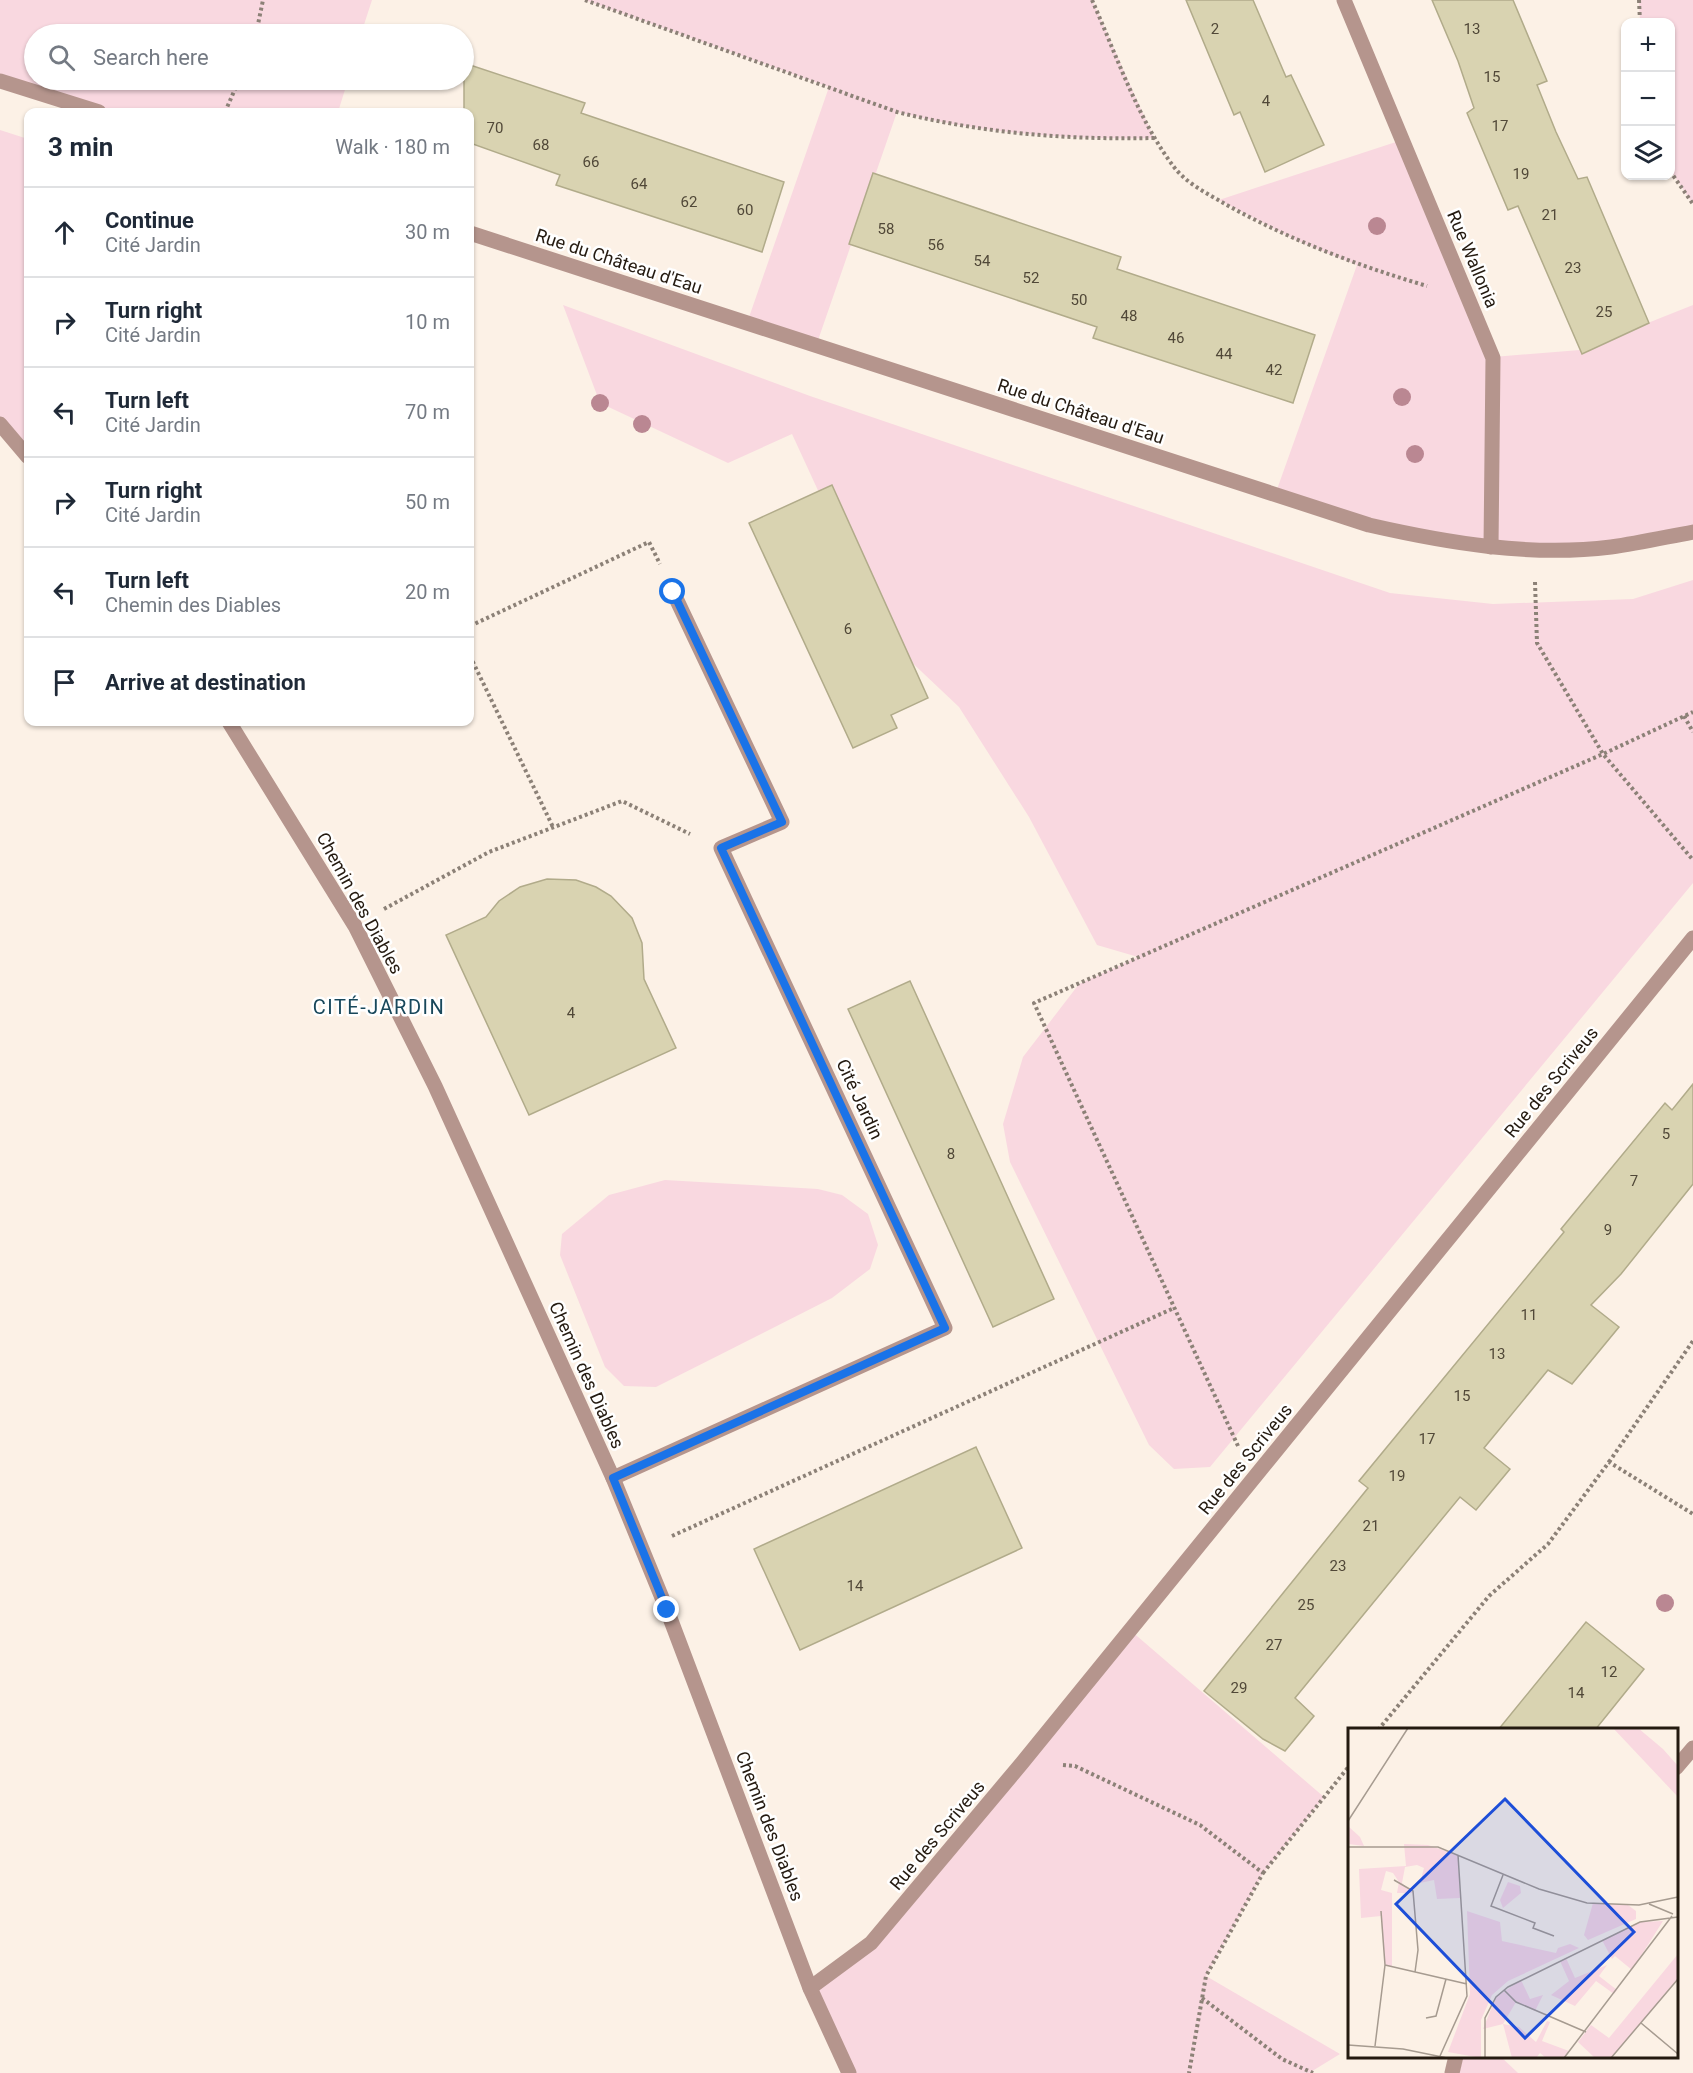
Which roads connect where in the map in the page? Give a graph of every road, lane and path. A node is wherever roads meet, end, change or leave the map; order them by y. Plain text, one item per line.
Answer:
1 (263, 0) edge
2 (585, 0) edge
3 (1092, 0) edge
4 (1344, 0) edge
5 (1640, 0) edge
6 (1640, 18) edge
7 (258, 24) edge
8 (0, 81) edge
9 (24, 89) edge
10 (29, 90) edge
11 (235, 90) edge
12 (86, 108) edge
13 (227, 108) edge
14 (1154, 138) junction
15 (1675, 177) edge
16 (1693, 204) edge
17 (474, 234) edge
18 (1468, 298) junction
19 (0, 424) edge
20 (24, 452) edge
21 (1693, 532) edge
22 (1491, 547) junction
23 (1534, 550) junction
24 (673, 592) joint
25 (474, 624) edge
26 (474, 664) edge
27 (1693, 712) edge
28 (1684, 716) junction
29 (231, 726) edge
30 (1693, 732) edge
31 (1603, 754) junction
32 (553, 826) junction
33 (721, 848) junction
34 (1693, 860) edge
35 (355, 926) junction
36 (1693, 938) edge
37 (1174, 1308) junction
38 (1693, 1341) edge
39 (1609, 1462) junction
40 (613, 1478) junction
41 (1253, 1480) junction
42 (1693, 1514) edge
43 (641, 1550) junction
44 (1380, 1728) edge
45 (1693, 1748) edge
46 (1023, 1763) junction
47 (1348, 1767) edge
48 (1678, 1767) edge
49 (1263, 1873) junction
50 (810, 1988) junction
51 (1202, 1998) junction
52 (1456, 2058) edge
53 (849, 2073) edge
54 (1190, 2073) edge
55 (1313, 2073) edge
56 (1452, 2073) edge

1 - 7 path
2 - 14 path
3 - 14 path
4 - 18 street, Rue Wallonia
5 - 6 path
8 - 9 street
10 - 12 street
11 - 13 path
14 - 18 path
15 - 16 path
17 - 22 street, Rue du Château d'Eau
18 - 22 street, Rue Wallonia
19 - 20 street
21 - 23 street, Rue du Château d'Eau
22 - 23 street, Rue du Château d'Eau
23 - 31 path
24 - 25 path
24 - 33 street
26 - 32 path
27 - 28 path
28 - 30 path
28 - 31 path
29 - 35 street, Chemin des Diables
31 - 34 path
31 - 37 path
32 - 33 path
32 - 35 path
33 - 40 street, Cité Jardin
35 - 40 street, Chemin des Diables
36 - 41 street, Rue des Scriveus
37 - 41 path
37 - 43 path
38 - 39 path
39 - 42 path
39 - 44 path
40 - 43 street, Chemin des Diables
41 - 46 street, Rue des Scriveus
43 - 50 street, Chemin des Diables
45 - 48 street
46 - 49 path
46 - 50 street, Rue des Scriveus
47 - 49 path
49 - 51 path
50 - 53 street, Chemin des Diables
51 - 54 path
51 - 55 path
52 - 56 street

